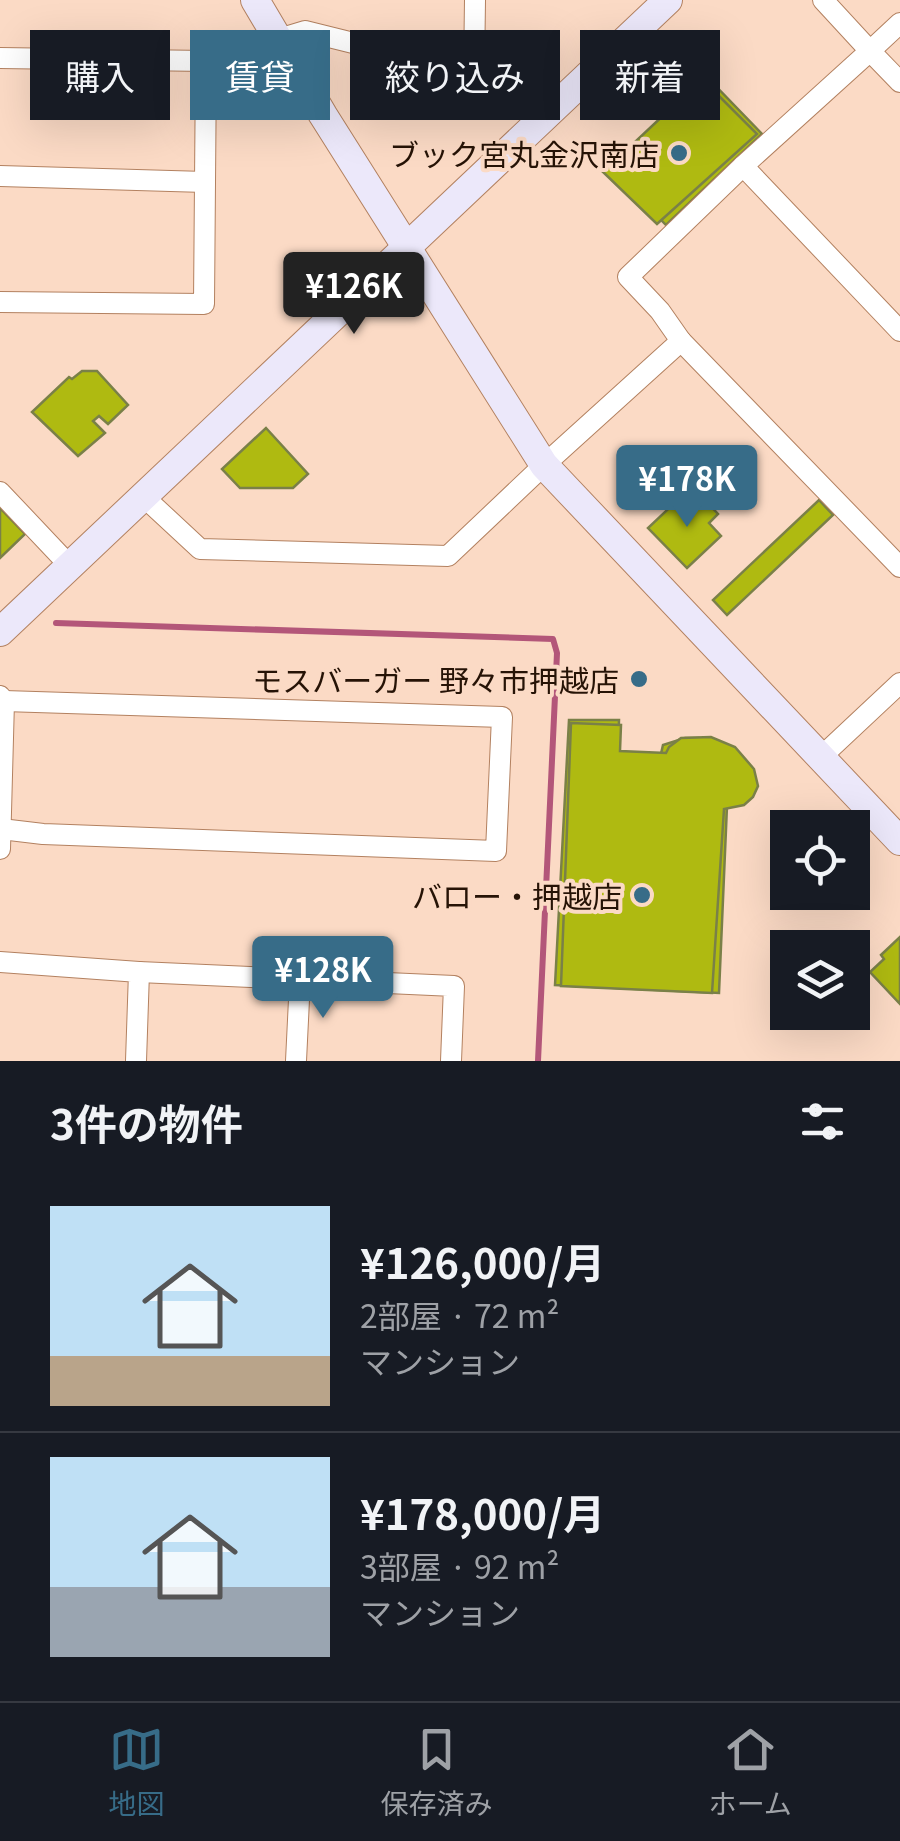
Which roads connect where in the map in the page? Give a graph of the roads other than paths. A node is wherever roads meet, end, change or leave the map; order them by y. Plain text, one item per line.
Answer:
1 (255, 0) edge
2 (475, 0) edge
3 (668, 0) edge
4 (823, 0) edge
5 (900, 22) edge
6 (272, 30) edge
7 (330, 38) edge
8 (870, 51) junction
9 (0, 58) edge
10 (190, 61) edge
11 (900, 82) edge
12 (206, 120) edge
13 (328, 120) edge
14 (743, 166) junction
15 (0, 176) edge
16 (205, 182) junction
17 (406, 246) junction
18 (0, 302) edge
19 (900, 331) edge
20 (682, 341) junction
21 (544, 465) junction
22 (0, 492) edge
23 (144, 497) junction
24 (69, 565) junction
25 (900, 567) edge
26 (0, 632) edge
27 (900, 683) edge
28 (2, 699) edge
29 (821, 757) junction
30 (1, 829) edge
31 (900, 841) edge
32 (0, 849) edge
33 (0, 962) edge
34 (139, 972) junction
35 (300, 979) junction
36 (136, 1061) edge
37 (296, 1061) edge
38 (452, 1061) edge

1 - 6 street
2 - 7 street
3 - 17 street
4 - 8 street
5 - 8 street
8 - 11 street
8 - 14 street
9 - 10 street
12 - 16 street
13 - 17 street
14 - 19 street
14 - 20 street
15 - 16 street
16 - 18 street
17 - 21 street
17 - 23 street
20 - 21 street
20 - 25 street
21 - 23 street
21 - 29 street
22 - 24 street
23 - 24 street
24 - 26 street
27 - 29 street
28 - 30 street
28 - 30 street
29 - 31 street
30 - 32 street
33 - 34 street
34 - 35 street
34 - 36 street
35 - 37 street
35 - 38 street

